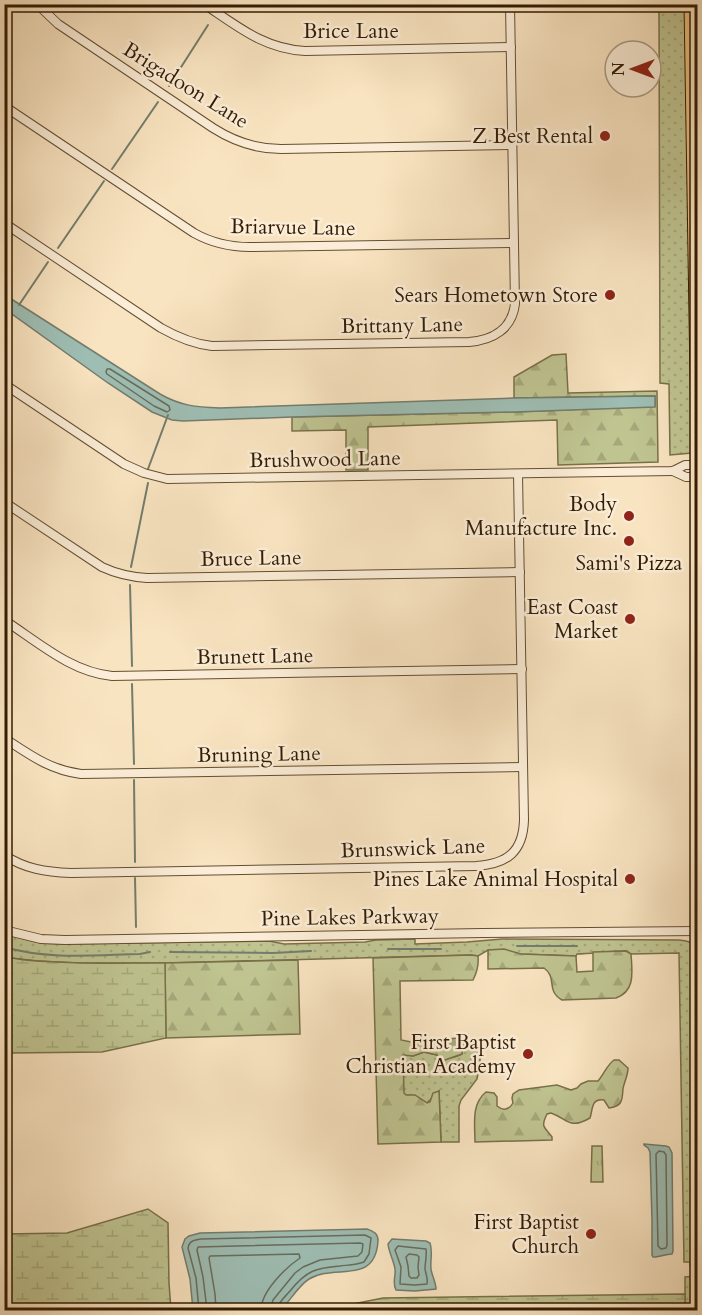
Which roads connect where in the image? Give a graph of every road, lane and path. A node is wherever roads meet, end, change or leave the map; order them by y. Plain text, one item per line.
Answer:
1 (37, 4) edge
2 (510, 4) edge
3 (689, 4) edge
4 (206, 5) edge
5 (511, 47) junction
6 (4, 106) edge
7 (512, 145) junction
8 (4, 223) edge
9 (514, 243) junction
10 (4, 384) edge
11 (697, 470) edge
12 (674, 471) junction
13 (518, 474) junction
14 (4, 502) edge
15 (697, 517) edge
16 (698, 564) edge
17 (520, 572) junction
18 (4, 620) edge
19 (522, 669) junction
20 (4, 738) edge
21 (523, 767) junction
22 (4, 855) edge
23 (4, 930) edge
24 (698, 931) edge

1 - 7 street, Brigadoon Lane
2 - 5 street, Brittany Lane
3 - 11 main road
4 - 5 street, Brice Lane
5 - 7 street, Brittany Lane
6 - 9 street, Briarvue Lane
7 - 9 street, Brittany Lane
8 - 9 street, Brittany Lane
10 - 13 street, Brushwood Lane
11 - 12 street, Brushwood Lane
11 - 12 street, Brushwood Lane
11 - 15 main road
12 - 13 street, Brushwood Lane
13 - 17 street, Brunswick Lane
14 - 17 street, Bruce Lane
15 - 16 main road
17 - 19 street, Brunswick Lane
18 - 19 street, Brunett Lane
19 - 21 street, Brunswick Lane
20 - 21 street, Bruning Lane
21 - 22 street, Brunswick Lane
23 - 24 street, Pine Lakes Parkway

